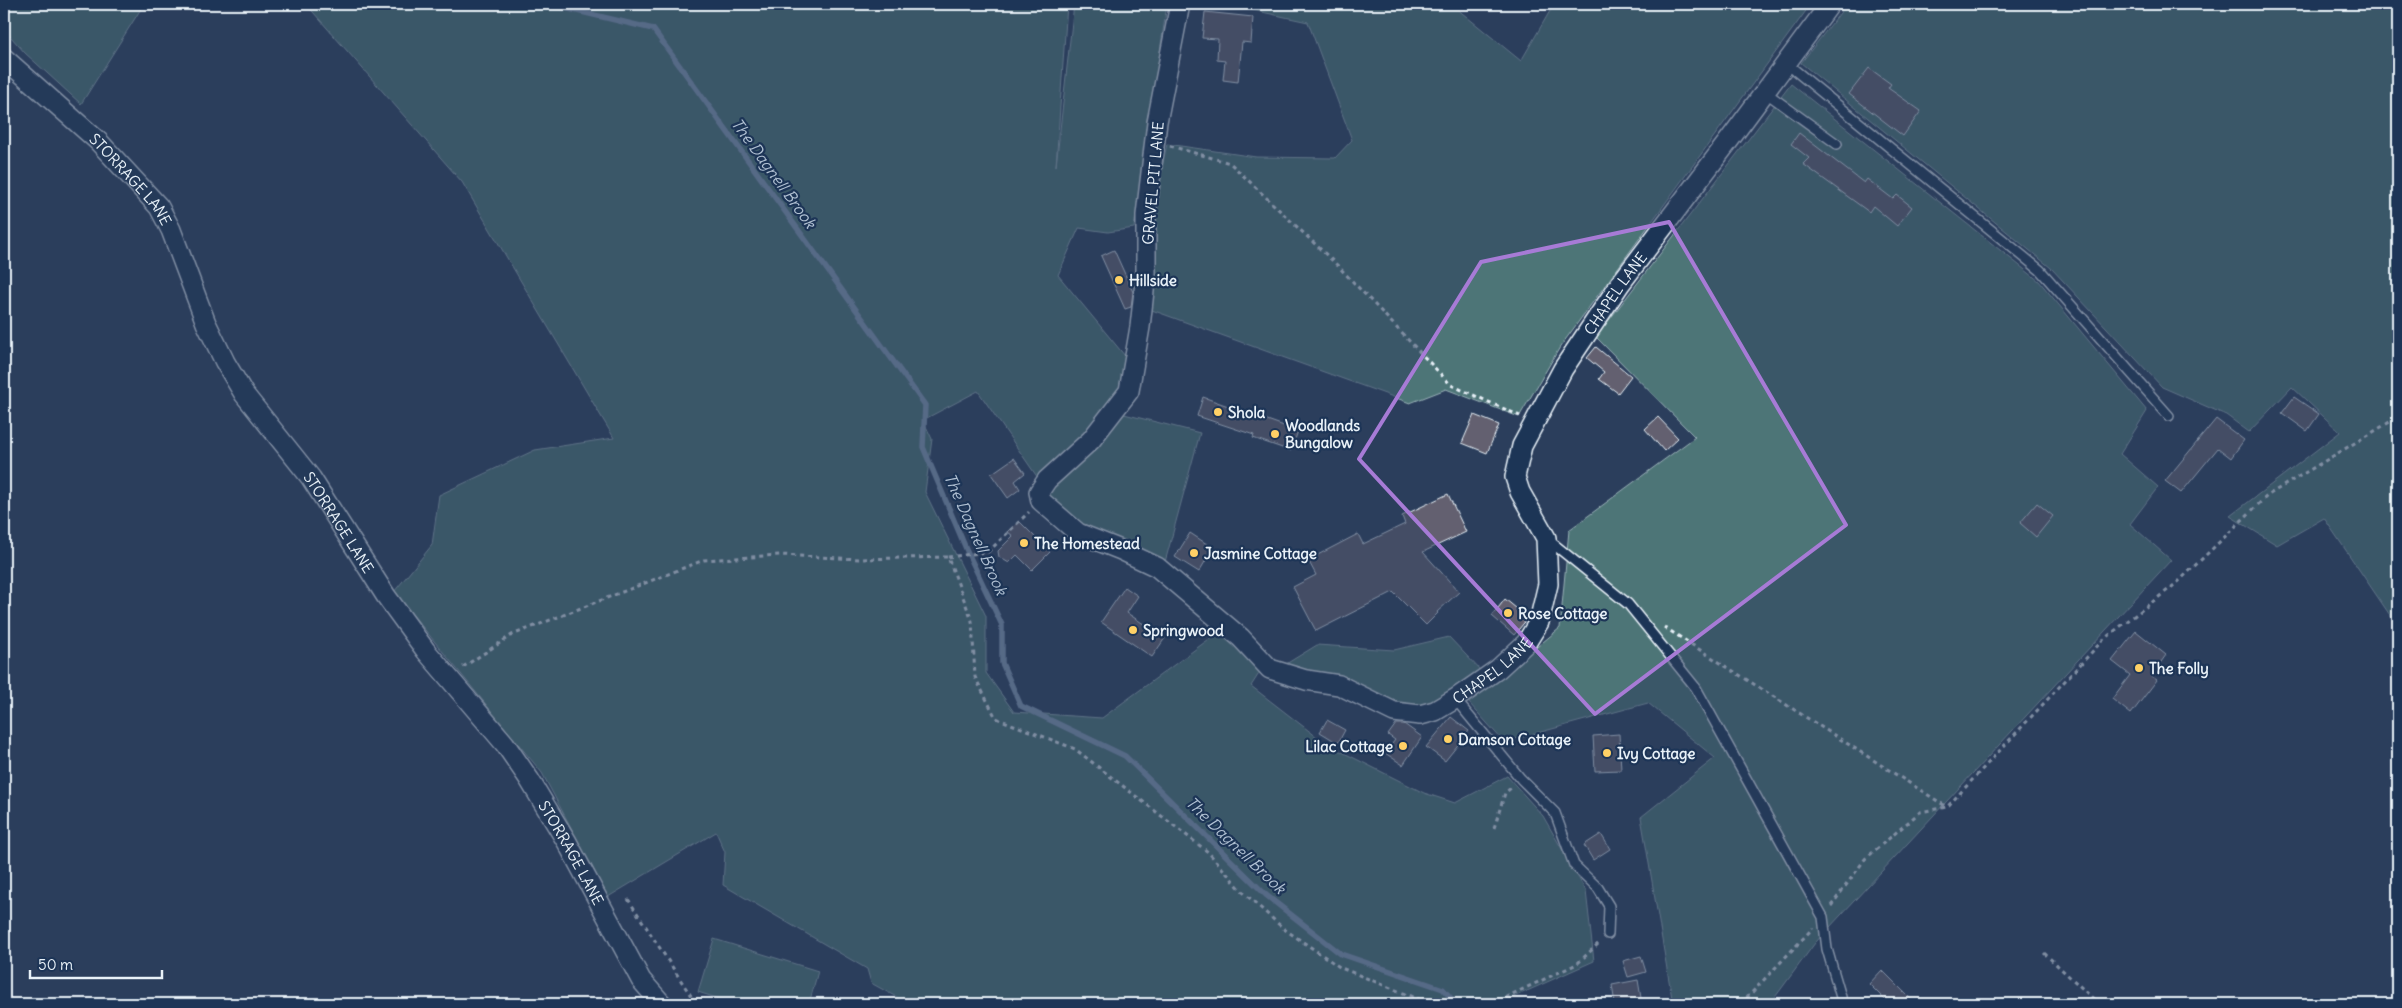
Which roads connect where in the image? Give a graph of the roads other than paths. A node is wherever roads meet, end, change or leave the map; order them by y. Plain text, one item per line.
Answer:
1 (1180, 4) edge
2 (1830, 4) edge
3 (4, 58) edge
4 (1786, 63) junction
5 (1765, 92) junction
6 (1837, 144) dead end
7 (2169, 416) dead end
8 (1041, 501) joint
9 (1546, 538) junction
10 (1456, 700) junction
11 (1608, 934) road end
12 (662, 1004) edge
13 (1843, 1004) edge

1 - 8 street, GRAVEL PIT LANE
2 - 4 street, CHAPEL LANE
3 - 12 street, STORRAGE LANE
4 - 5 street, CHAPEL LANE
4 - 7 lane
5 - 6 lane
5 - 9 street, CHAPEL LANE
8 - 10 street, CHAPEL LANE
9 - 10 street, CHAPEL LANE
9 - 13 lane
10 - 11 lane

